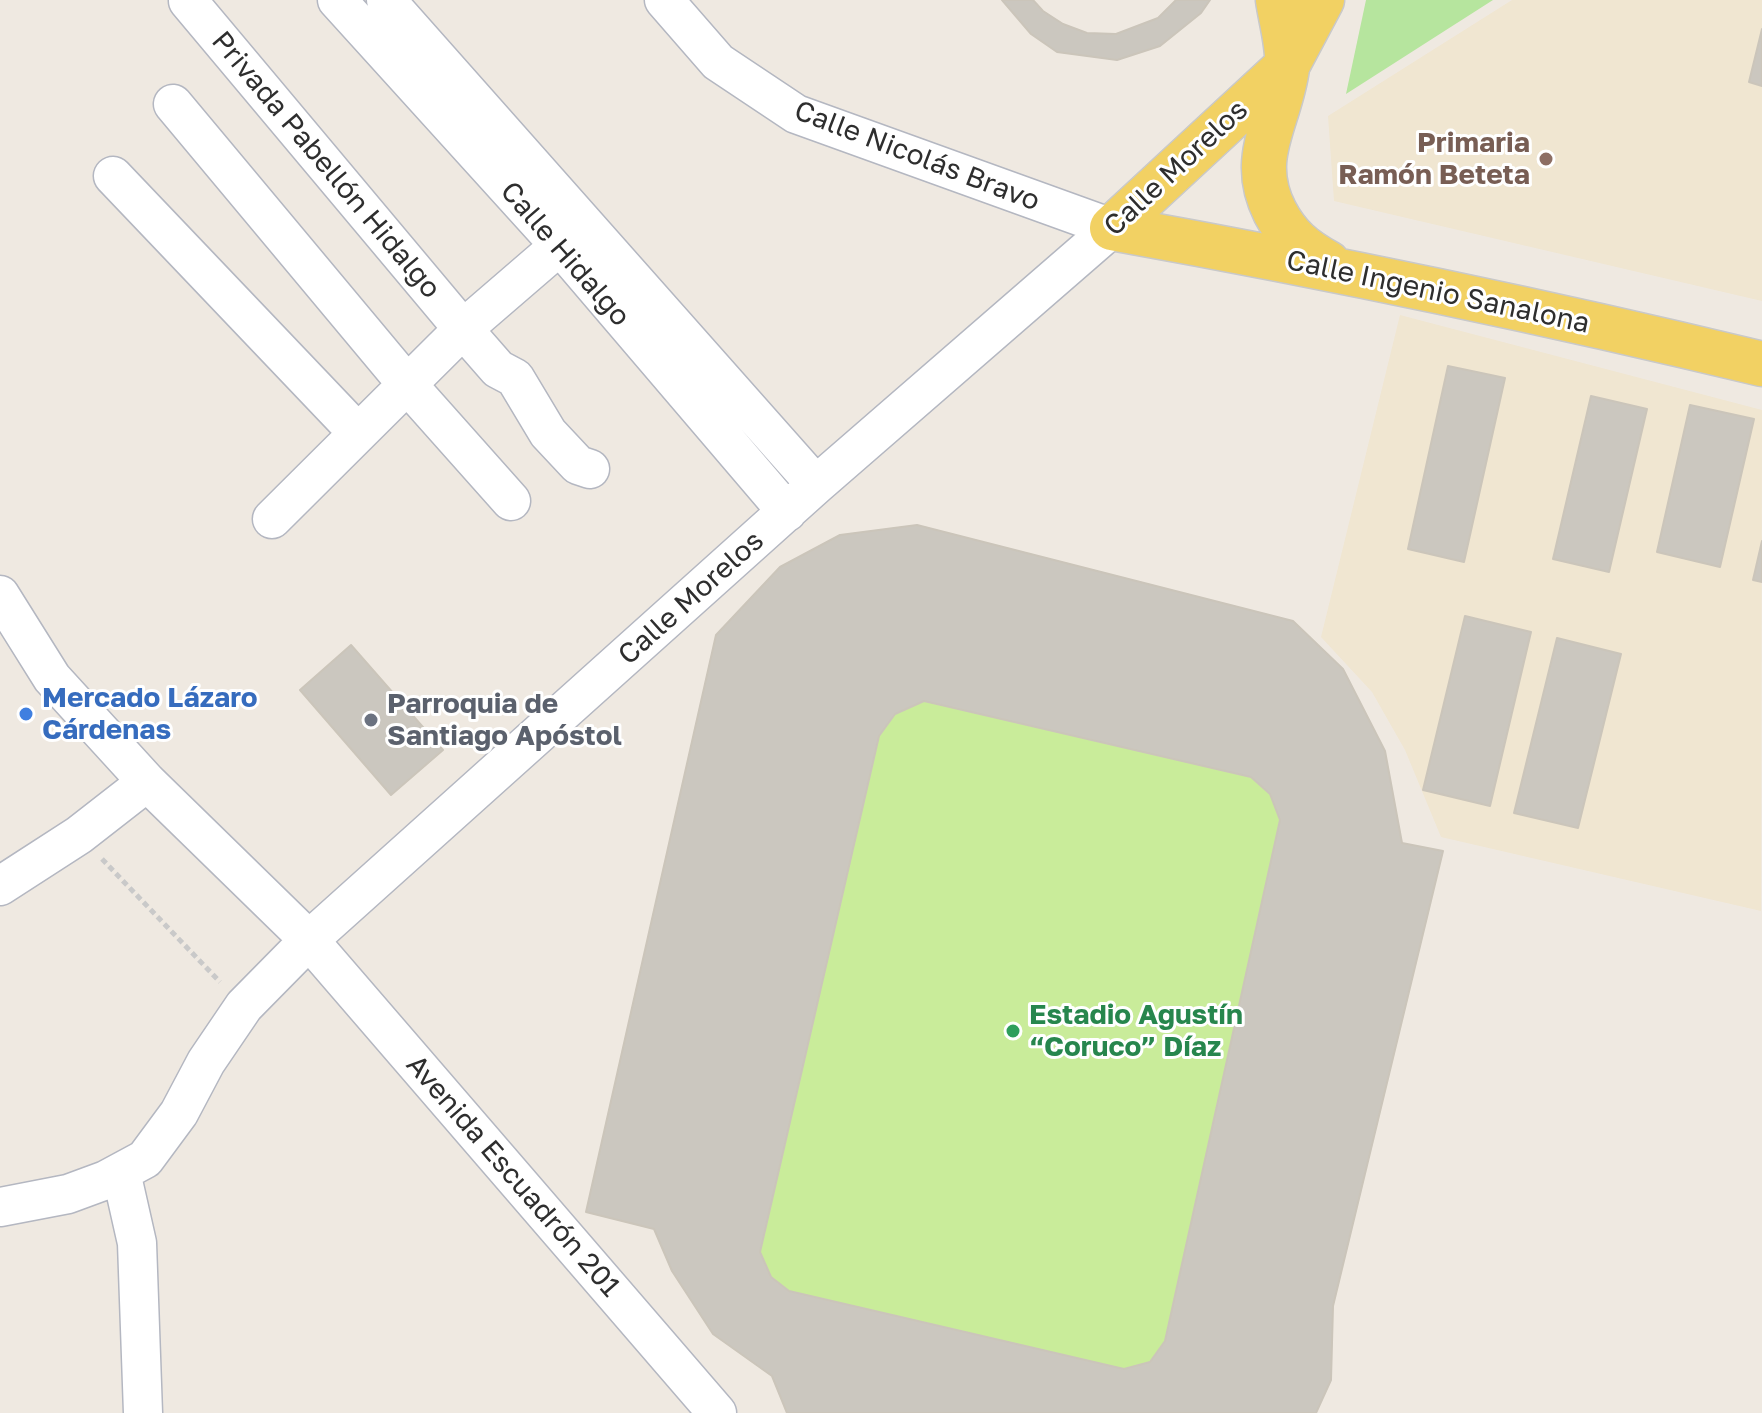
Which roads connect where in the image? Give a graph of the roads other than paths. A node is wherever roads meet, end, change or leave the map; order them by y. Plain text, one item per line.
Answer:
1 (337, 0) edge
2 (386, 0) edge
3 (664, 0) edge
4 (1278, 0) edge
5 (1322, 0) edge
6 (188, 1) edge
7 (1287, 66) junction
8 (173, 104) dead end
9 (113, 176) dead end
10 (1112, 228) junction
11 (572, 235) junction
12 (1339, 269) junction
13 (463, 329) junction
14 (1762, 364) edge
15 (406, 383) junction
16 (357, 432) junction
17 (590, 469) dead end
18 (816, 485) junction
19 (511, 501) dead end
20 (787, 512) junction
21 (272, 519) dead end
22 (0, 595) edge
23 (147, 782) junction
24 (0, 886) edge
25 (309, 940) junction
26 (121, 1172) junction
27 (7, 1195) edge
28 (143, 1413) edge
29 (717, 1413) edge

1 - 11 street, Calle Hidalgo
2 - 11 street, Calle Hidalgo
3 - 10 street, Calle Nicolás Bravo
4 - 7 main road
5 - 7 main road, Calle Morelos
6 - 13 street, Privada Pabellón Hidalgo
7 - 10 main road, Calle Morelos
7 - 12 main road
8 - 15 street
9 - 16 street
10 - 12 main road, Calle Ingenio Sanalona
10 - 18 street, Calle Morelos
11 - 13 street
11 - 18 street, Calle Hidalgo
11 - 20 street, Calle Hidalgo
12 - 14 main road, Calle Ingenio Sanalona
13 - 15 street
13 - 17 street, Privada Pabellón Hidalgo
15 - 16 street
15 - 19 street
16 - 21 street
18 - 20 street, Calle Morelos
20 - 25 street, Calle Morelos
22 - 23 street, Avenida Escuadrón 201
23 - 24 street
23 - 25 street, Avenida Escuadrón 201
25 - 26 street, Calle Morelos
25 - 29 street, Avenida Escuadrón 201
26 - 27 street, Calle Morelos
26 - 28 street

